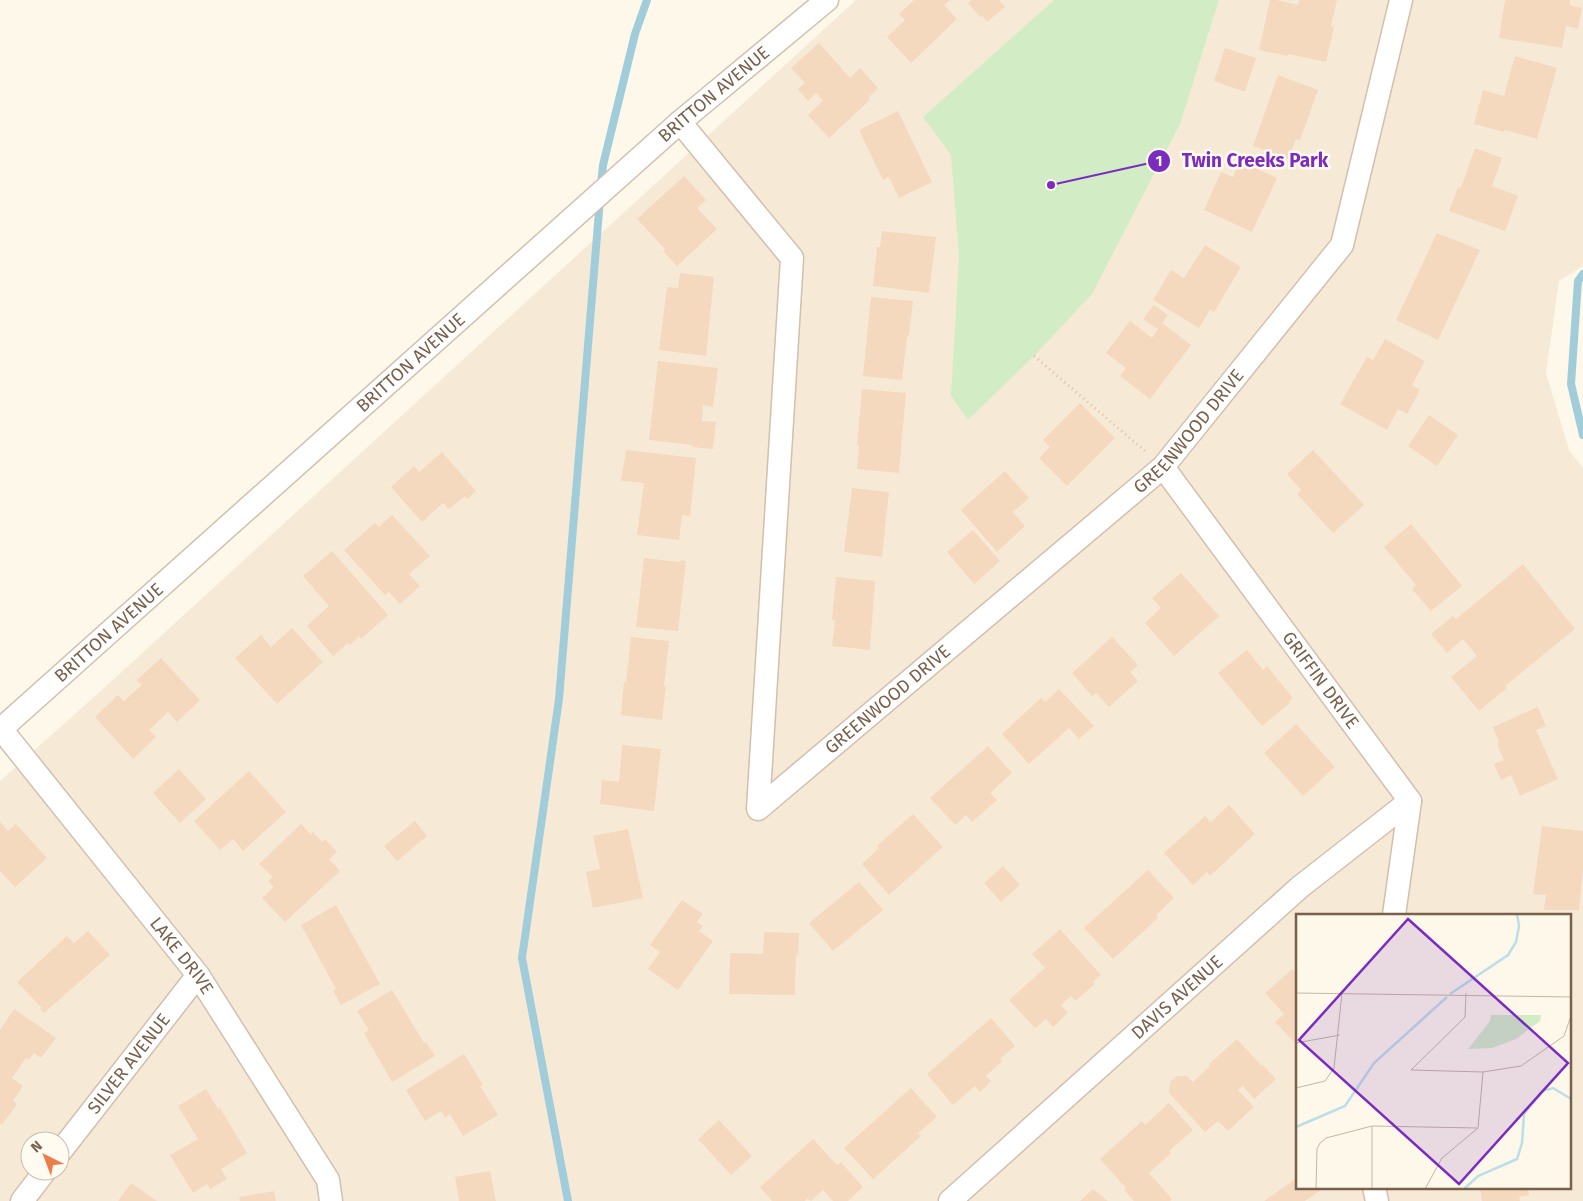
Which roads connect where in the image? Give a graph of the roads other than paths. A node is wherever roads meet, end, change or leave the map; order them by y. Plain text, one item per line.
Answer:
1 (827, 0) edge
2 (1401, 0) edge
3 (680, 122) junction
4 (1163, 467) junction
5 (1, 729) edge
6 (1410, 801) junction
7 (1394, 914) edge
8 (198, 975) junction
9 (70, 1139) edge
10 (37, 1181) edge
11 (1374, 1188) edge
12 (22, 1201) edge
13 (331, 1201) edge
14 (950, 1201) edge
15 (1377, 1201) edge

1 - 3 street, BRITTON AVENUE
2 - 4 street, GREENWOOD DRIVE
3 - 4 street, GREENWOOD DRIVE
3 - 5 street, BRITTON AVENUE
4 - 6 street, GRIFFIN DRIVE
5 - 8 street, LAKE DRIVE
6 - 7 street
6 - 14 street, DAVIS AVENUE
8 - 9 street, SILVER AVENUE
8 - 13 street, LAKE DRIVE
10 - 12 street
11 - 15 street

